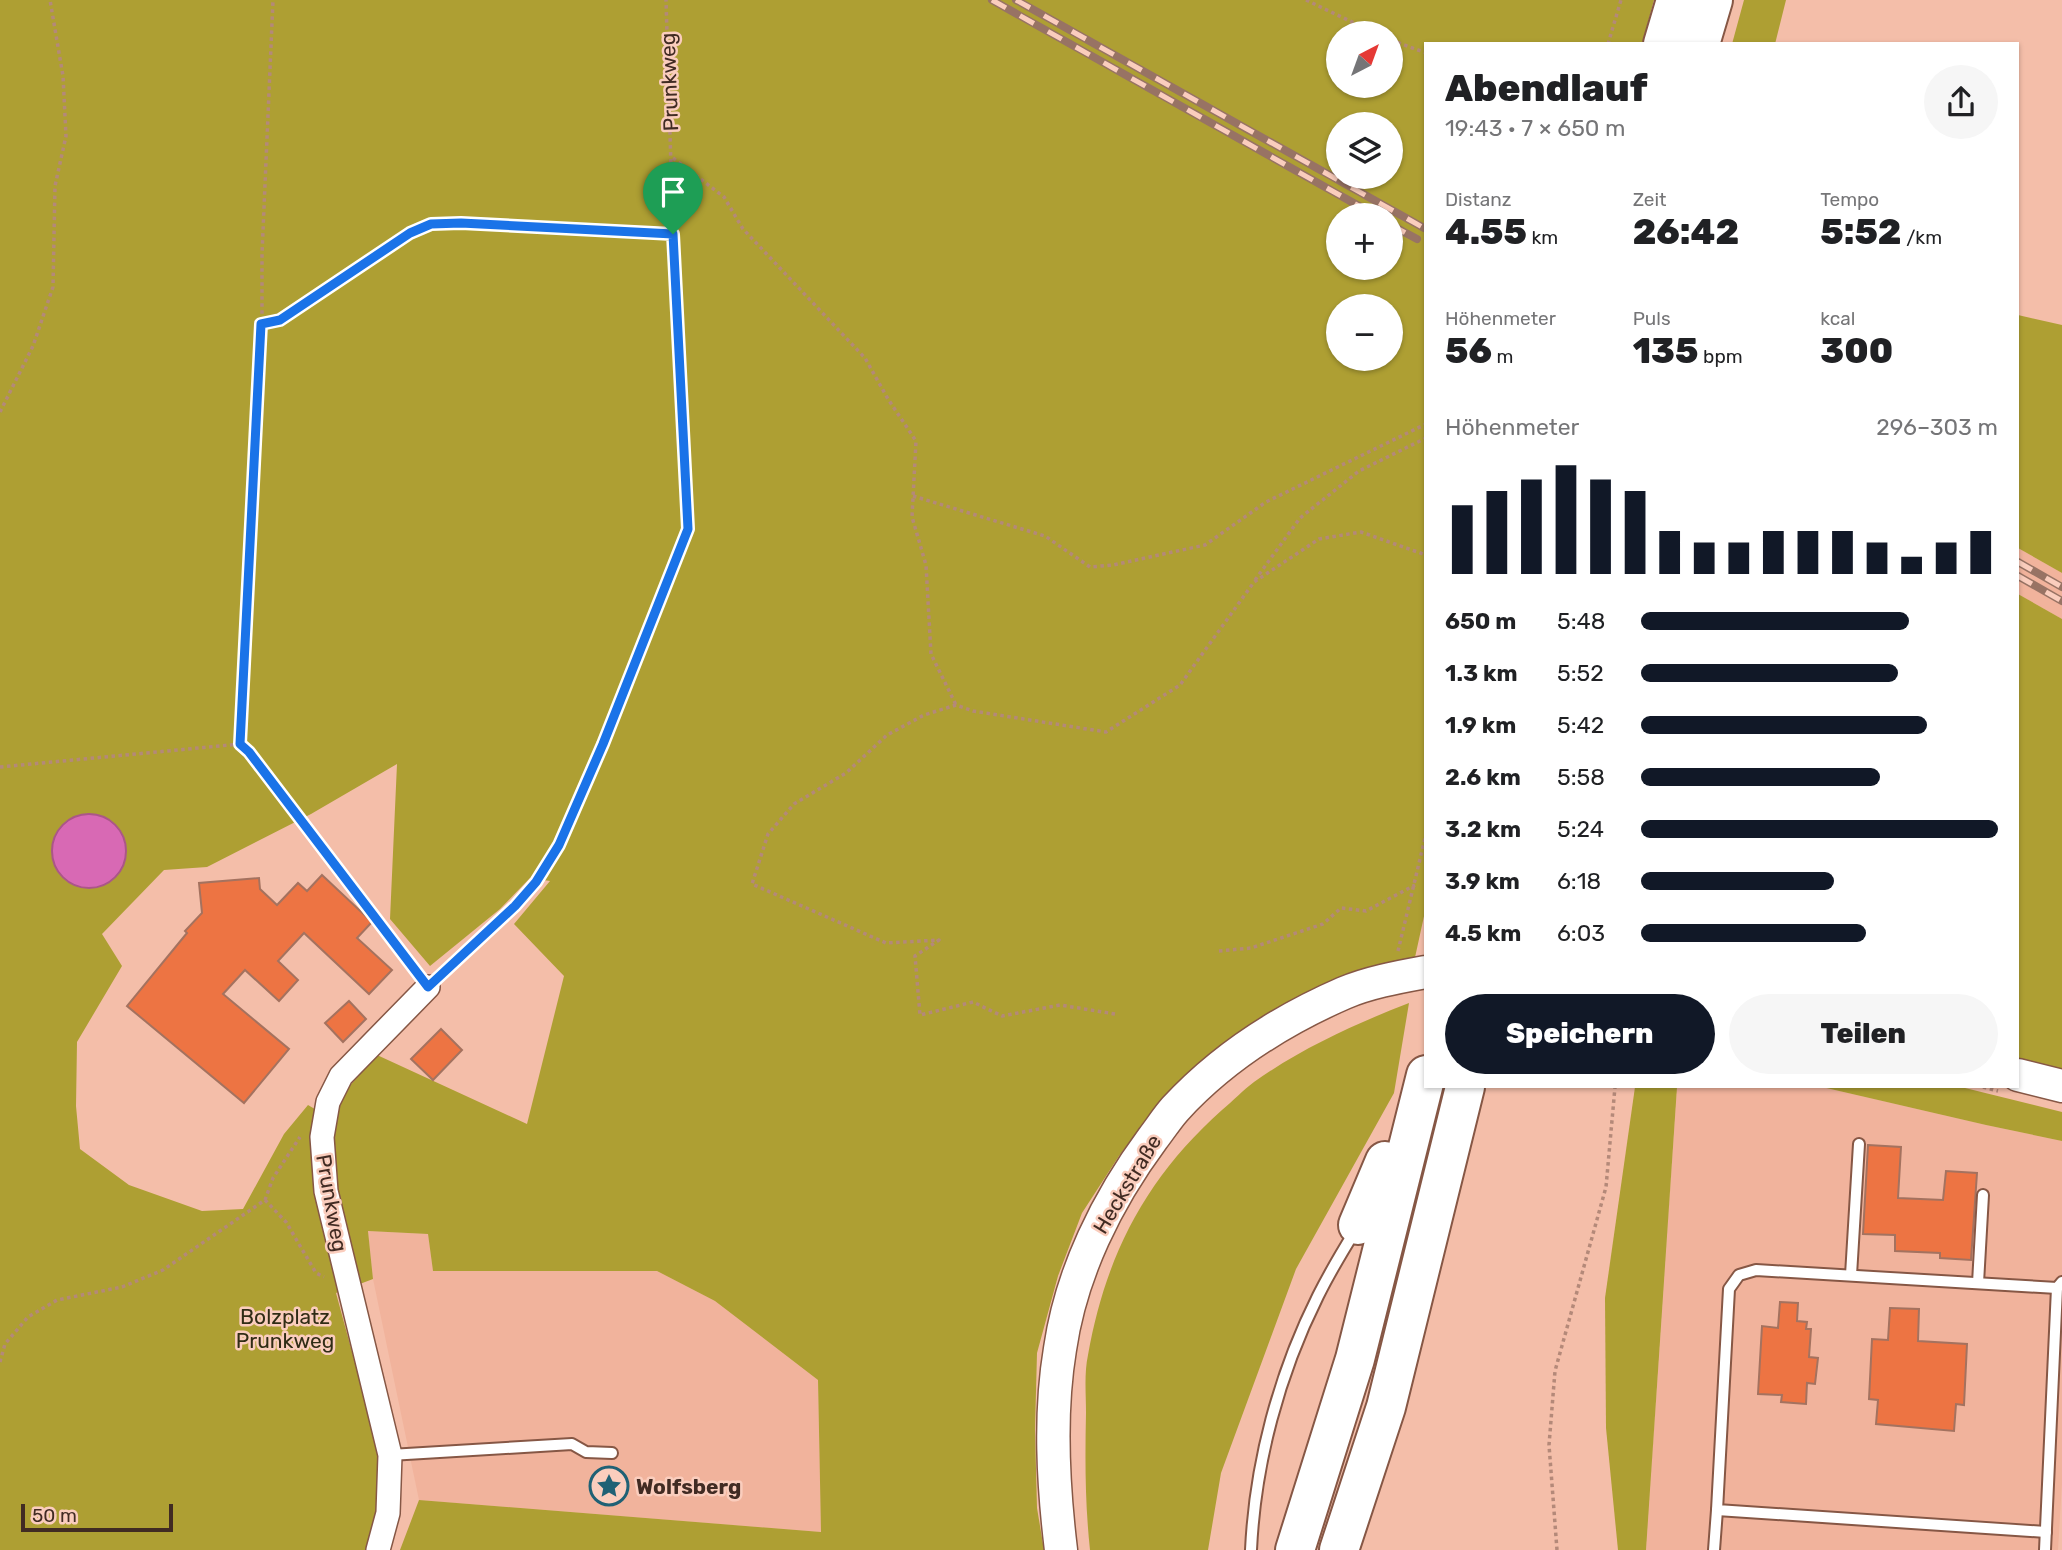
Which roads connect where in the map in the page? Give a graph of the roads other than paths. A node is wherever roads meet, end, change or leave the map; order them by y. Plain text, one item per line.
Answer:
1 (1676, 0) edge
2 (1713, 0) edge
3 (1663, 42) edge
4 (1701, 42) edge
5 (1424, 972) edge
6 (428, 987) road end
7 (2019, 1075) edge
8 (1424, 1081) edge
9 (1424, 1083) edge
10 (2062, 1086) edge
11 (1465, 1088) edge
12 (1859, 1144) dead end
13 (1983, 1195) dead end
14 (1358, 1225) joint
15 (1850, 1275) junction
16 (1978, 1283) junction
17 (2059, 1285) edge
18 (612, 1452) dead end
19 (390, 1455) junction
20 (1717, 1510) junction
21 (2046, 1532) junction
22 (378, 1550) edge
23 (1061, 1550) edge
24 (1251, 1550) edge
25 (1294, 1550) edge
26 (1339, 1550) edge
27 (1714, 1550) edge
28 (2045, 1550) edge

1 - 3 highway
2 - 4 highway
5 - 23 main road, Heckstraße
6 - 19 street, Prunkweg
7 - 10 main road
8 - 14 highway
9 - 25 highway
11 - 26 highway
12 - 15 lane
13 - 16 lane
14 - 24 lane
15 - 16 lane
15 - 20 lane
16 - 17 lane
17 - 21 lane
18 - 19 lane
19 - 22 street, Prunkweg
20 - 21 lane
20 - 27 lane
21 - 28 lane

